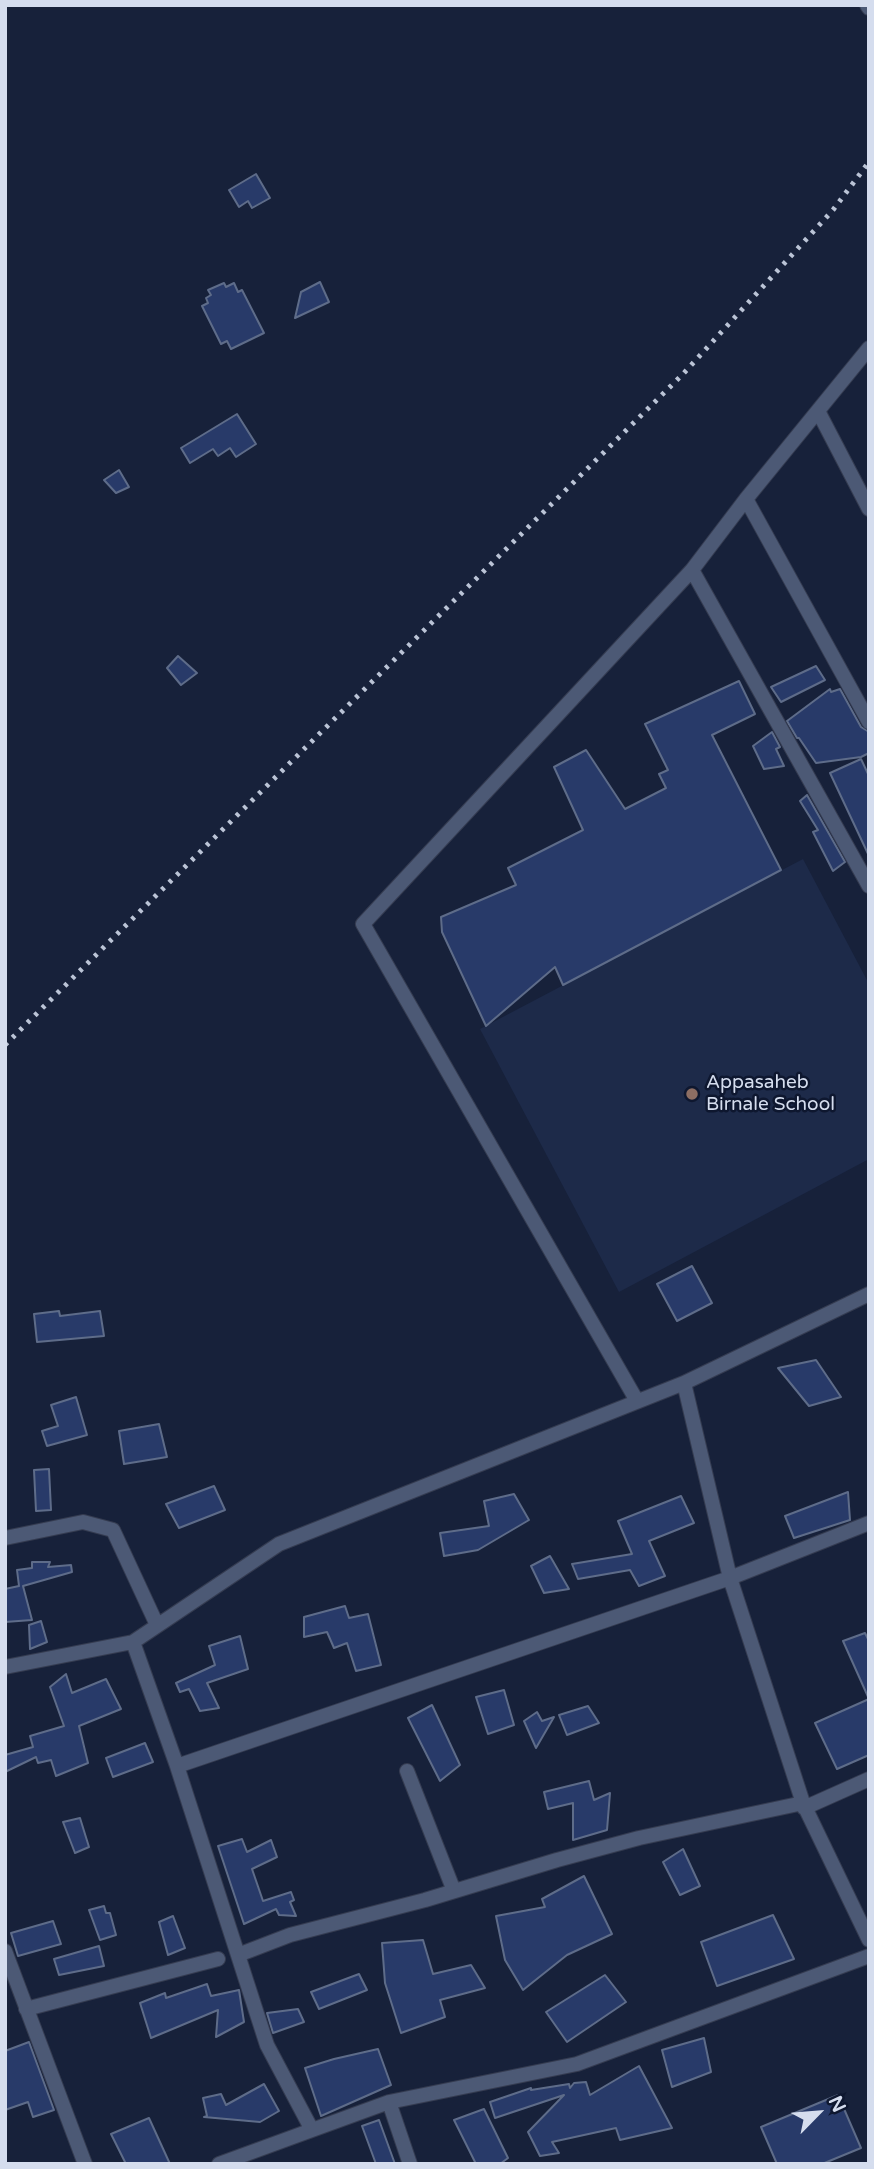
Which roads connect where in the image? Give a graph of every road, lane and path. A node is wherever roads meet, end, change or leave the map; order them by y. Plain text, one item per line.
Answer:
1 (869, 348) edge
2 (818, 411) junction
3 (746, 499) junction
4 (869, 509) edge
5 (692, 570) junction
6 (869, 722) edge
7 (869, 886) edge
8 (869, 1294) edge
9 (684, 1383) junction
10 (637, 1401) junction
11 (869, 1523) edge
12 (5, 1538) edge
13 (730, 1578) junction
14 (157, 1625) junction
15 (133, 1642) junction
16 (5, 1667) edge
17 (177, 1766) junction
18 (407, 1771) dead end
19 (869, 1779) edge
20 (804, 1805) junction
21 (454, 1891) junction
22 (869, 1940) edge
23 (5, 1951) edge
24 (238, 1955) junction
25 (869, 1956) edge
26 (218, 1959) dead end
27 (26, 2009) junction
28 (389, 2102) junction
29 (312, 2130) junction
30 (85, 2164) edge
31 (219, 2164) edge
32 (410, 2164) edge

1 - 2 street
2 - 3 street
2 - 4 street
3 - 5 street
3 - 6 street
5 - 7 street
5 - 10 street
8 - 9 street
9 - 10 street
9 - 13 street
10 - 14 street
11 - 13 street
12 - 14 street
13 - 17 street
13 - 20 street
14 - 15 street
15 - 16 street
15 - 17 street
17 - 24 street
18 - 21 street
19 - 20 street
20 - 21 street
20 - 22 street
21 - 24 street
23 - 27 street
24 - 29 street
25 - 28 street
26 - 27 street
27 - 30 street
28 - 29 street
28 - 32 street
29 - 31 street

